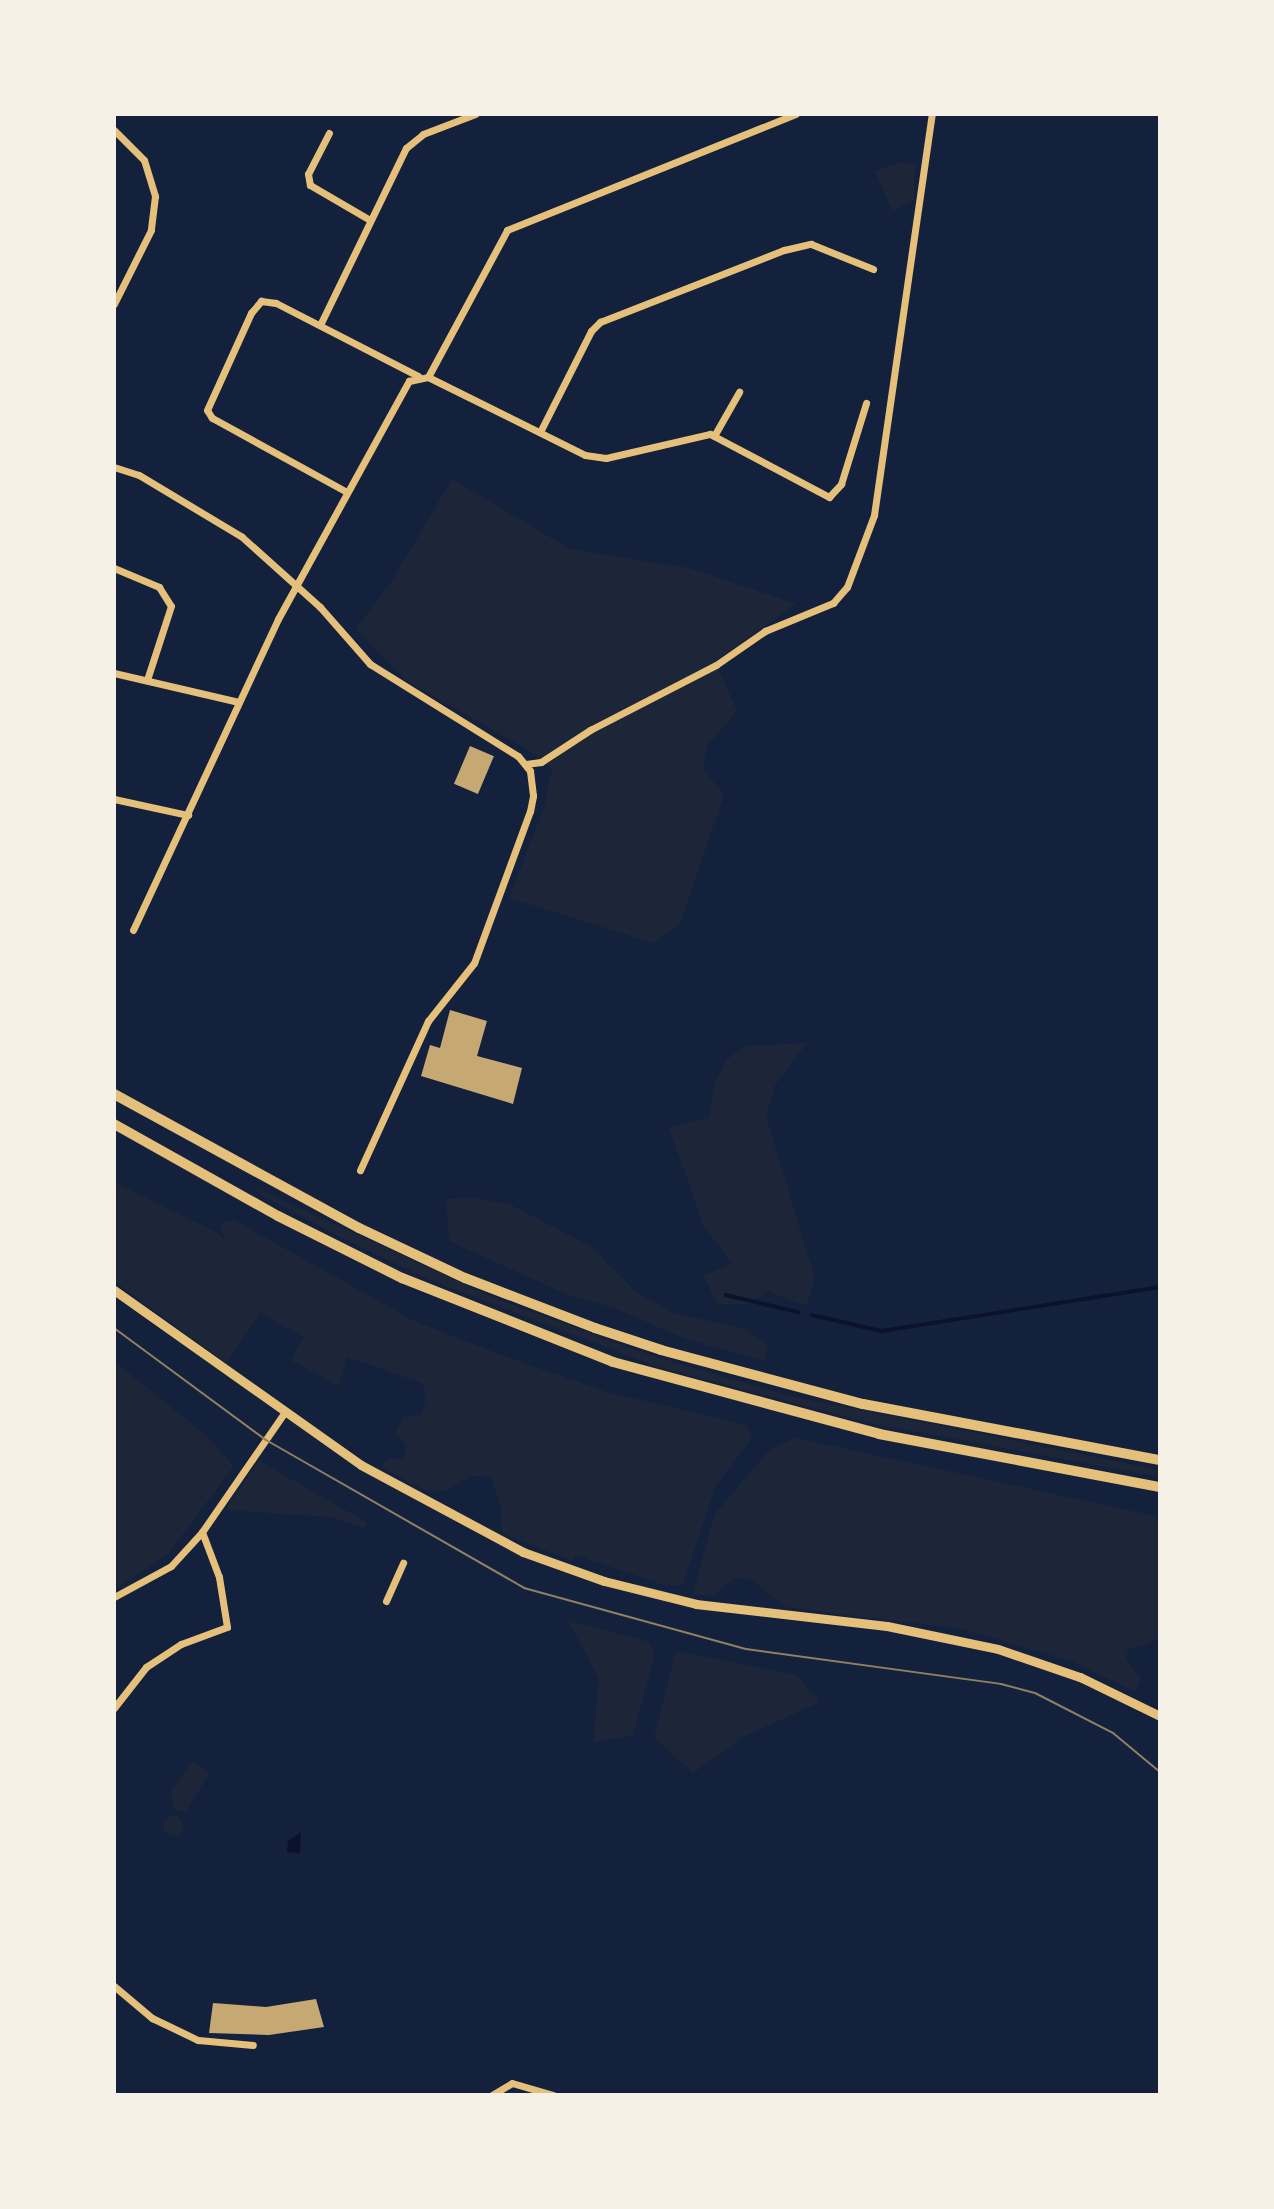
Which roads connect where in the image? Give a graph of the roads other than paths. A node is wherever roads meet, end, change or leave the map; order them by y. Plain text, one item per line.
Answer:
1 (475, 114) edge
2 (796, 114) edge
3 (932, 114) edge
4 (114, 130) edge
5 (329, 133) dead end
6 (370, 220) junction
7 (873, 270) dead end
8 (114, 304) edge
9 (320, 325) junction
10 (418, 376) junction
11 (428, 377) junction
12 (739, 391) dead end
13 (866, 403) dead end
14 (540, 432) junction
15 (714, 436) junction
16 (114, 467) edge
17 (345, 491) junction
18 (114, 568) edge
19 (295, 586) junction
20 (114, 673) edge
21 (147, 680) junction
22 (239, 702) junction
23 (526, 764) junction
24 (114, 799) edge
25 (188, 815) junction
26 (133, 930) dead end
27 (114, 1094) edge
28 (114, 1124) edge
29 (360, 1170) dead end
30 (114, 1290) edge
31 (284, 1413) junction
32 (1160, 1460) edge
33 (1160, 1487) edge
34 (202, 1532) junction
35 (403, 1563) dead end
36 (114, 1597) edge
37 (386, 1601) dead end
38 (114, 1708) edge
39 (1160, 1716) edge
40 (114, 1986) edge
41 (253, 2045) dead end
42 (492, 2095) edge
43 (553, 2095) edge

1 - 6 street
2 - 11 street
3 - 23 street
4 - 8 street
5 - 6 street
6 - 9 street
7 - 14 street
9 - 10 street
9 - 17 street
10 - 11 street
10 - 17 street
11 - 14 street
12 - 15 street
13 - 15 street
14 - 15 street
16 - 19 street
17 - 19 street
18 - 21 street
19 - 22 street
19 - 23 street
20 - 21 street
21 - 22 street
22 - 25 street
23 - 29 street
24 - 25 street
25 - 26 street
27 - 32 highway
28 - 33 highway
30 - 31 street
31 - 34 street
31 - 39 street
34 - 36 street
34 - 38 street
35 - 37 street
40 - 41 street
42 - 43 street

